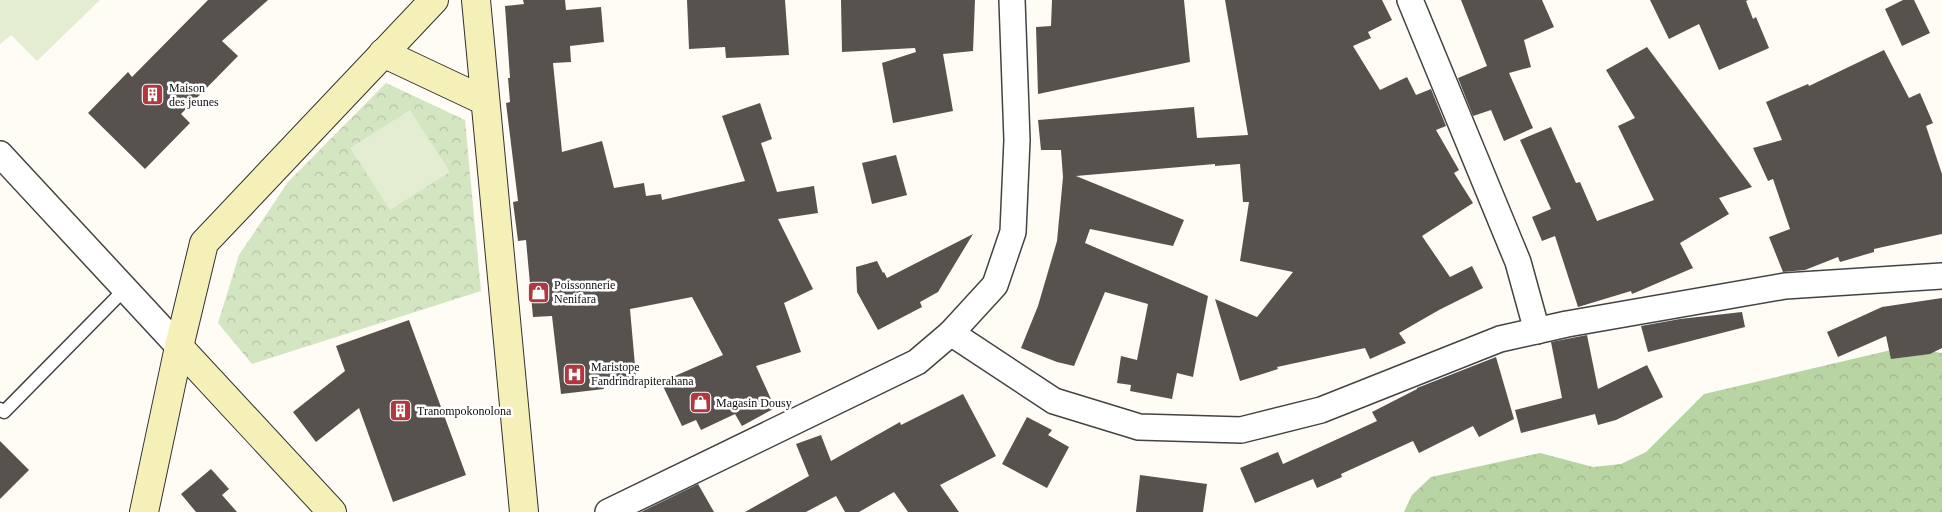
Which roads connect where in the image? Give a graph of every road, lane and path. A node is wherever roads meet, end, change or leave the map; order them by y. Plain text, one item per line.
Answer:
1 (434, 0) edge
2 (476, 0) edge
3 (1012, 0) edge
4 (1410, 0) edge
5 (384, 53) junction
6 (485, 101) junction
7 (0, 154) edge
8 (1942, 276) edge
9 (125, 289) junction
10 (1537, 331) junction
11 (951, 333) junction
12 (179, 347) junction
13 (0, 409) edge
14 (523, 505) edge
15 (144, 512) edge
16 (332, 512) edge
17 (608, 512) edge

1 - 5 street
2 - 6 street
3 - 11 street
4 - 10 street
5 - 6 street
5 - 12 street
6 - 14 street
7 - 9 street
8 - 10 street
9 - 12 street
9 - 13 lane
10 - 11 street
11 - 17 street
12 - 15 street
12 - 16 street

